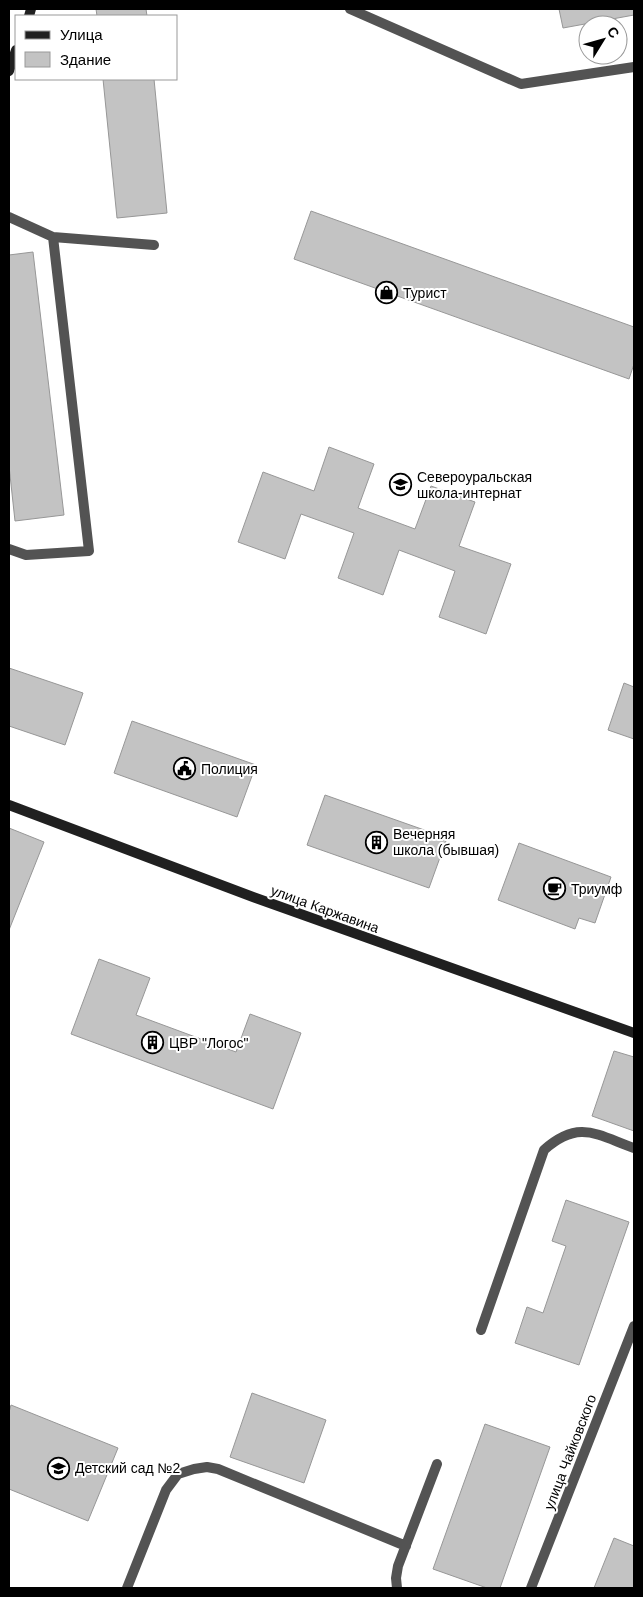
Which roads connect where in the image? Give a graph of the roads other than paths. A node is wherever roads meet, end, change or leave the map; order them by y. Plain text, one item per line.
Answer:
1 (350, 9) edge
2 (15, 53) edge
3 (634, 67) edge
4 (9, 71) edge
5 (9, 217) edge
6 (53, 237) junction
7 (154, 245) dead end
8 (9, 549) edge
9 (9, 806) edge
10 (634, 1033) edge
11 (634, 1148) edge
12 (634, 1326) edge
13 (481, 1330) dead end
14 (437, 1464) dead end
15 (406, 1546) junction
16 (128, 1588) edge
17 (397, 1588) edge
18 (531, 1588) edge

1 - 3 street
2 - 4 street
5 - 6 street
6 - 7 street
6 - 8 street
9 - 10 street, улица Каржавина
11 - 13 street
12 - 18 street, улица Чайковского
14 - 15 street
15 - 16 street
15 - 17 street

